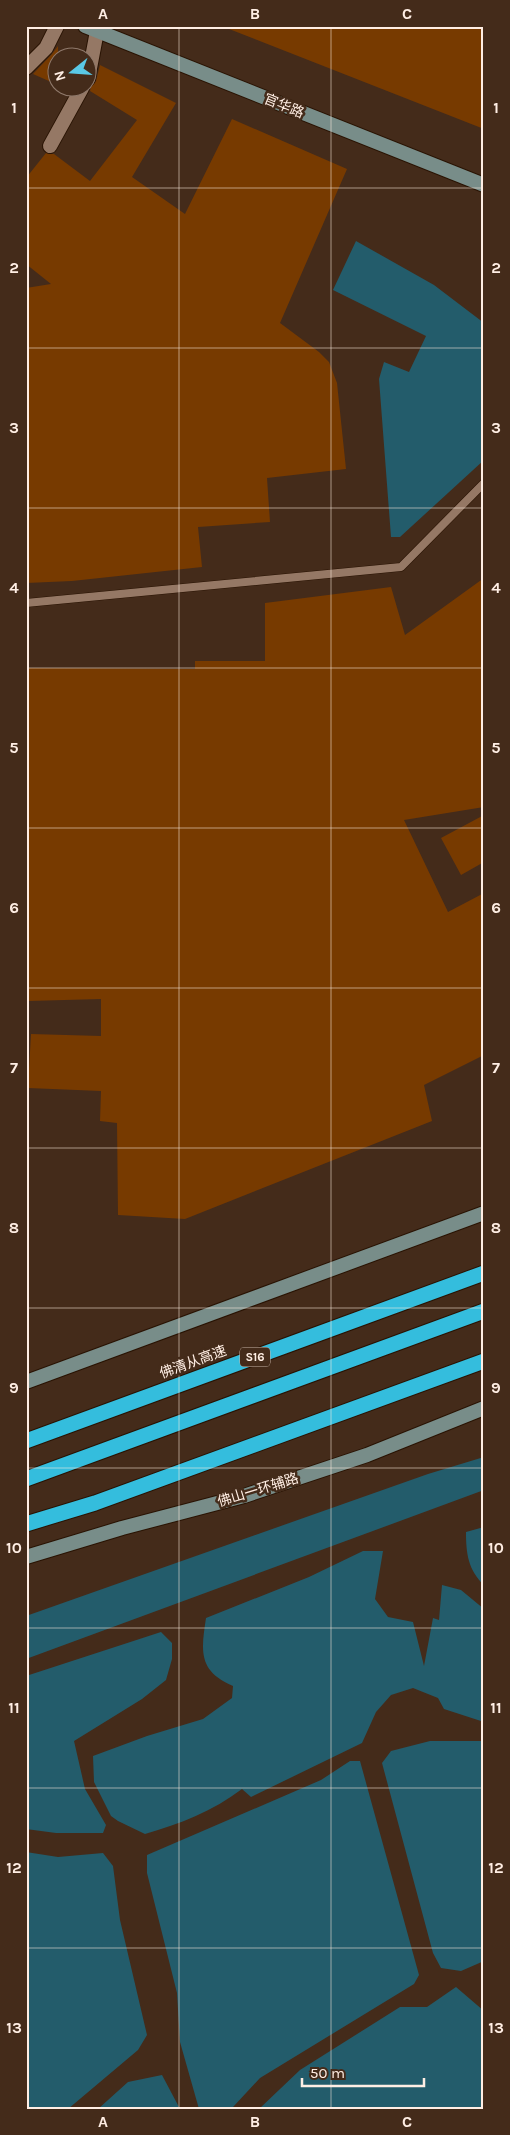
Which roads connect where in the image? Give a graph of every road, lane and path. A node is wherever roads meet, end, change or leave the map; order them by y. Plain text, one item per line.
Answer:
1 (57, 26) edge
2 (91, 29) edge
3 (90, 48) edge
4 (26, 68) edge
5 (76, 98) edge
6 (50, 146) dead end
7 (484, 185) edge
8 (484, 483) edge
9 (26, 604) edge
10 (484, 1213) edge
11 (484, 1273) edge
12 (484, 1311) edge
13 (484, 1361) edge
14 (26, 1382) edge
15 (484, 1408) edge
16 (26, 1441) edge
17 (26, 1478) edge
18 (26, 1524) edge
19 (26, 1557) edge

1 - 4 street
2 - 3 street
2 - 7 main road, 官华路
5 - 6 street
8 - 9 lane
10 - 14 main road
11 - 16 highway, 佛清从高速 / S16
12 - 17 highway
13 - 18 highway
15 - 19 main road, 佛山一环辅路

